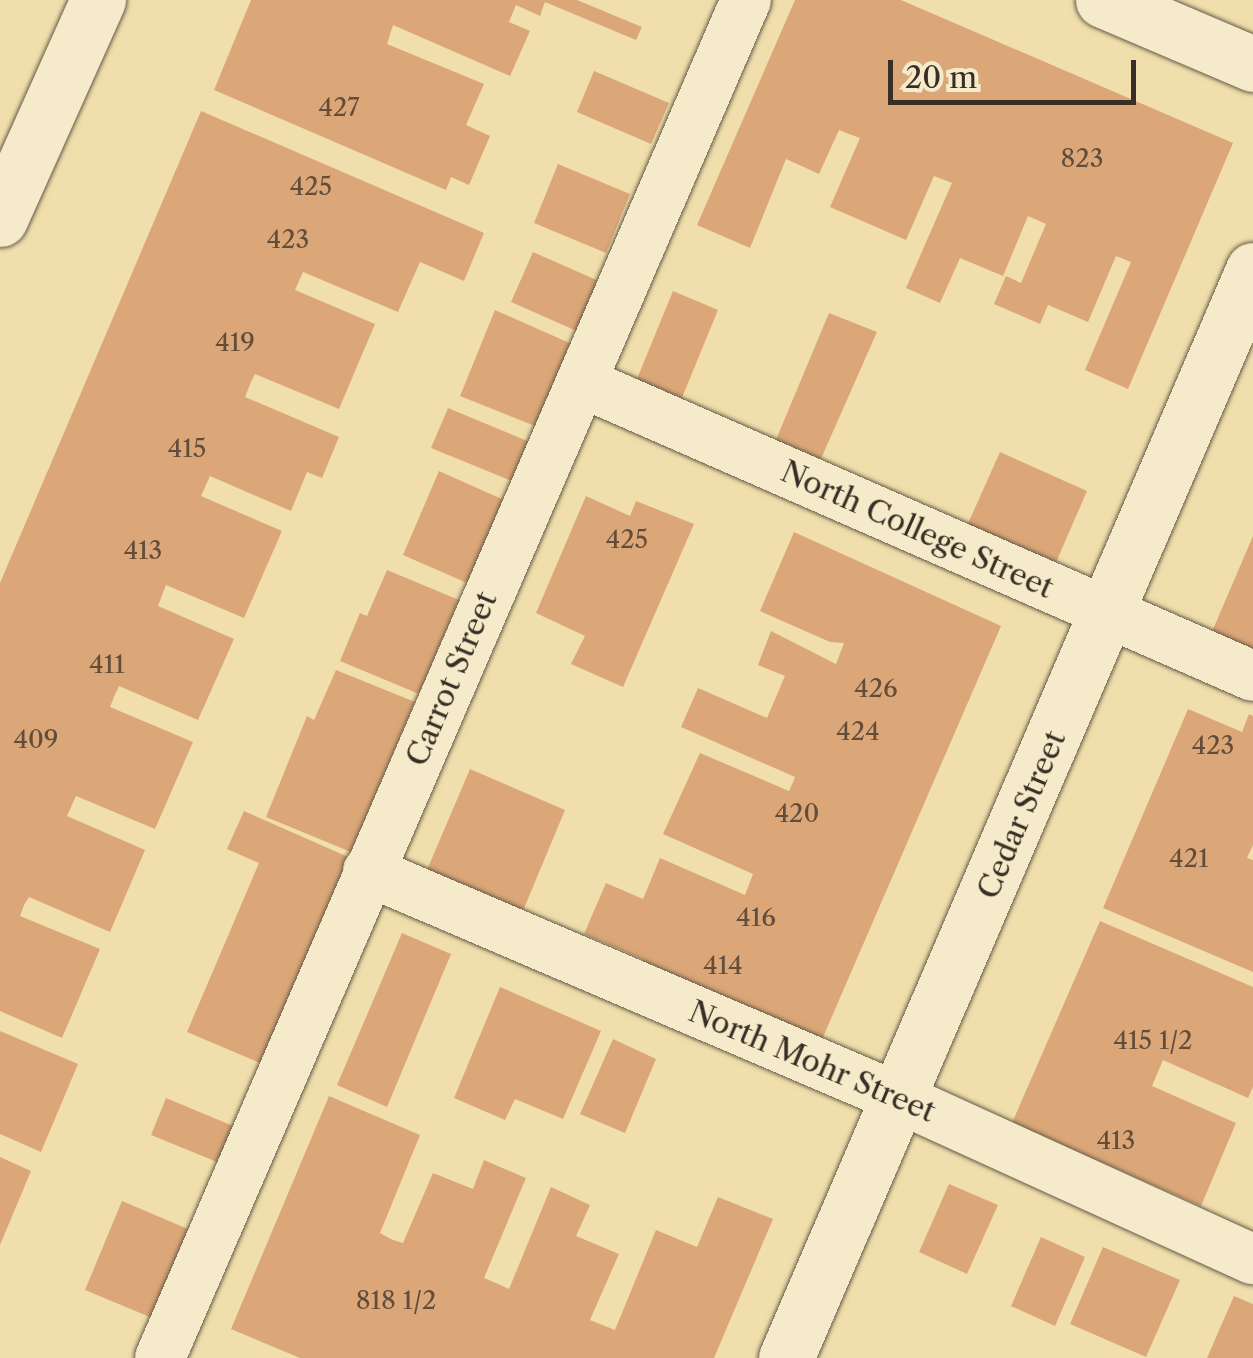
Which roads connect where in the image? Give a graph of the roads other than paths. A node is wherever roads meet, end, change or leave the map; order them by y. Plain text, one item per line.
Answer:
1 (98, 0) edge
2 (746, 0) edge
3 (1102, 0) edge
4 (1253, 64) edge
5 (0, 220) edge
6 (1253, 270) edge
7 (581, 382) junction
8 (1109, 614) junction
9 (1253, 676) edge
10 (368, 871) junction
11 (899, 1098) junction
12 (1253, 1259) edge
13 (160, 1358) edge
14 (786, 1358) edge

1 - 5 street
2 - 7 lane, Carrot Street
3 - 4 street
6 - 8 street, Cedar Street
7 - 8 lane, North College Street
7 - 10 lane, Carrot Street
8 - 9 lane, North College Street
8 - 11 street, Cedar Street
10 - 11 lane, North Mohr Street
10 - 13 lane, Carrot Street
11 - 12 lane, North Mohr Street
11 - 14 street, Cedar Street

